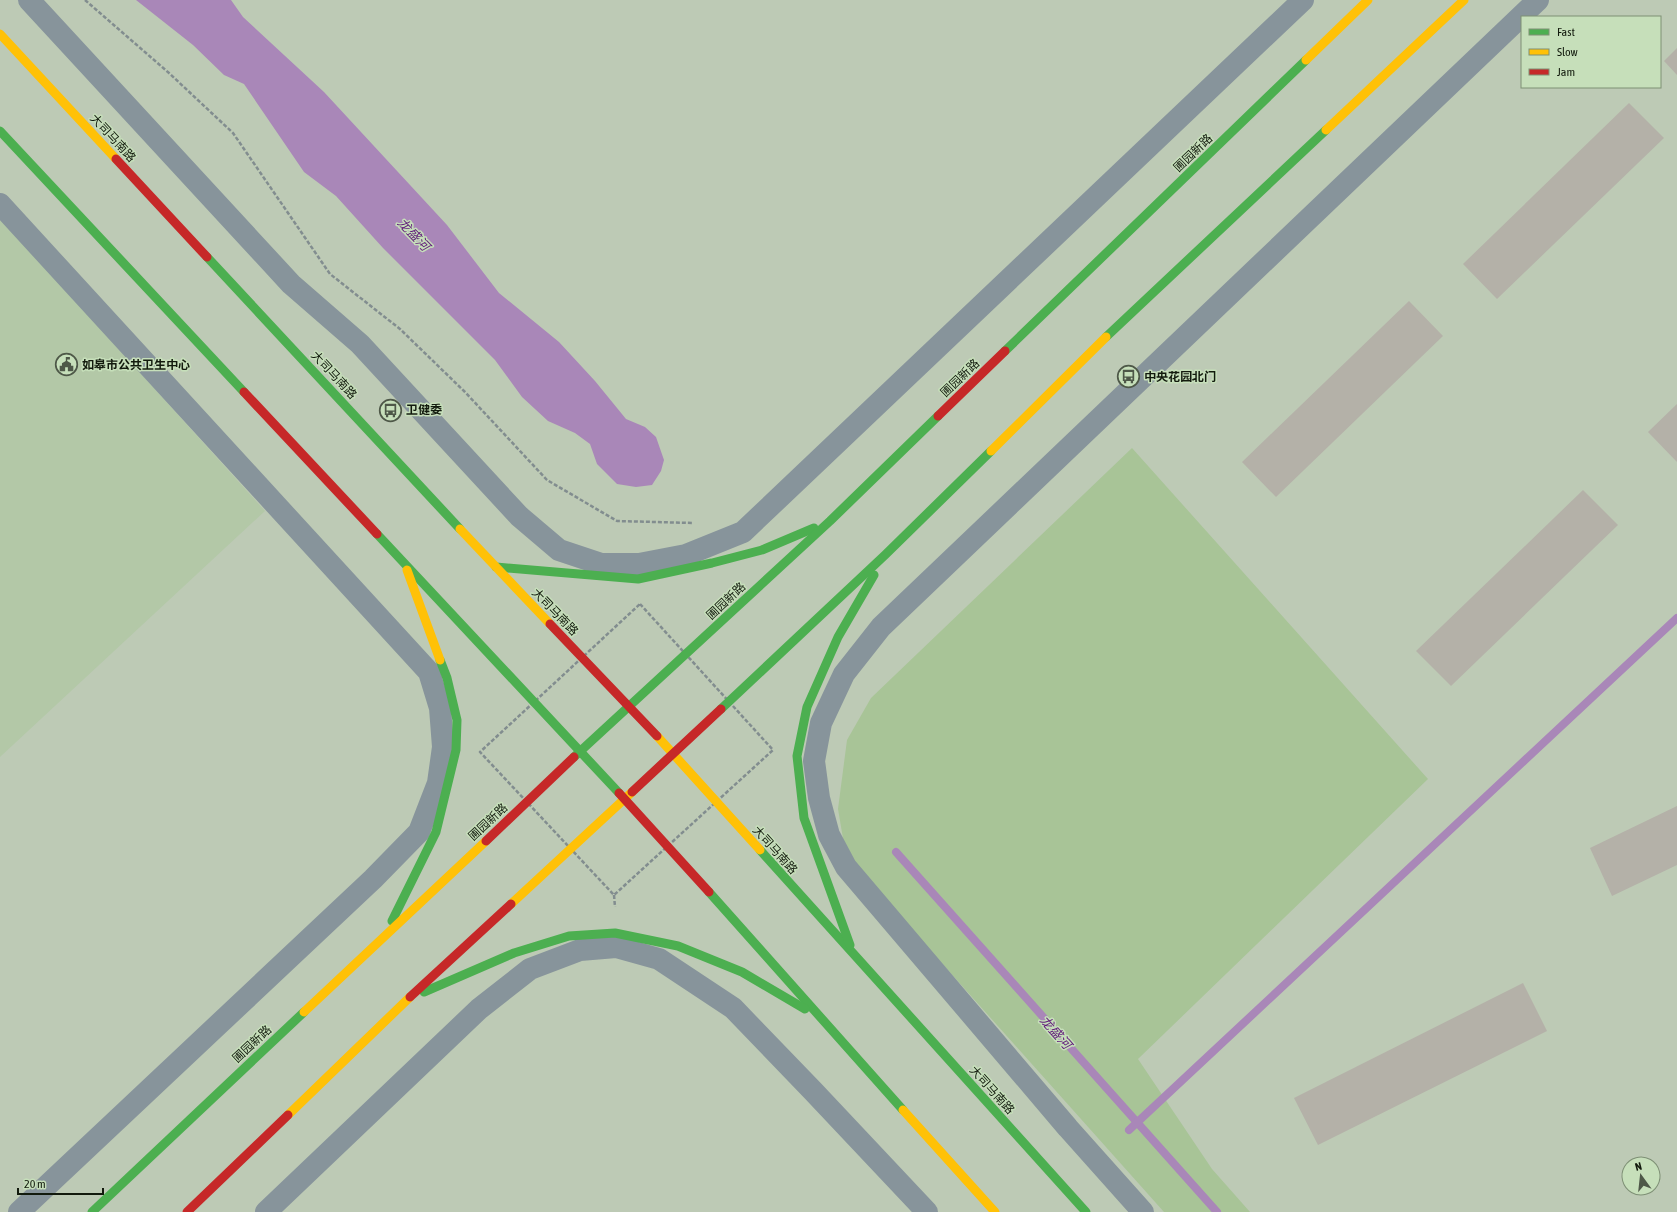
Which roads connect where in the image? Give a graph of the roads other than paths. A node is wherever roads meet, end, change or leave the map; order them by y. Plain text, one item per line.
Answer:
1 (29, 0) edge
2 (1303, 0) edge
3 (1368, 0) edge
4 (1464, 0) edge
5 (1538, 0) edge
6 (1521, 16) edge
7 (1521, 16) edge
8 (0, 34) edge
9 (0, 131) edge
10 (0, 204) edge
11 (830, 521) junction
12 (885, 555) junction
13 (403, 561) junction
14 (496, 567) junction
15 (629, 708) junction
16 (581, 751) junction
17 (673, 753) junction
18 (625, 799) junction
19 (385, 934) junction
20 (854, 955) junction
21 (408, 999) junction
22 (821, 1018) junction
23 (19, 1212) edge
24 (92, 1212) edge
25 (187, 1212) edge
26 (266, 1212) edge
27 (927, 1212) edge
28 (995, 1212) edge
29 (1086, 1212) edge
30 (1143, 1212) edge

1 - 2 street
3 - 11 street, 圃园新路
4 - 12 street
5 - 7 street
6 - 30 street
8 - 14 street, 大司马南路
9 - 13 street
10 - 23 street
11 - 14 street
11 - 15 street, 圃园新路
12 - 17 street
12 - 20 street
13 - 16 street
13 - 19 street
14 - 15 street, 大司马南路
15 - 16 street, 圃园新路
15 - 17 street, 大司马南路
16 - 18 street
16 - 19 street, 圃园新路
17 - 18 street
17 - 20 street, 大司马南路
18 - 21 street
18 - 22 street
19 - 24 street, 圃园新路
20 - 29 street, 大司马南路
21 - 22 street
21 - 25 street
22 - 28 street
26 - 27 street

